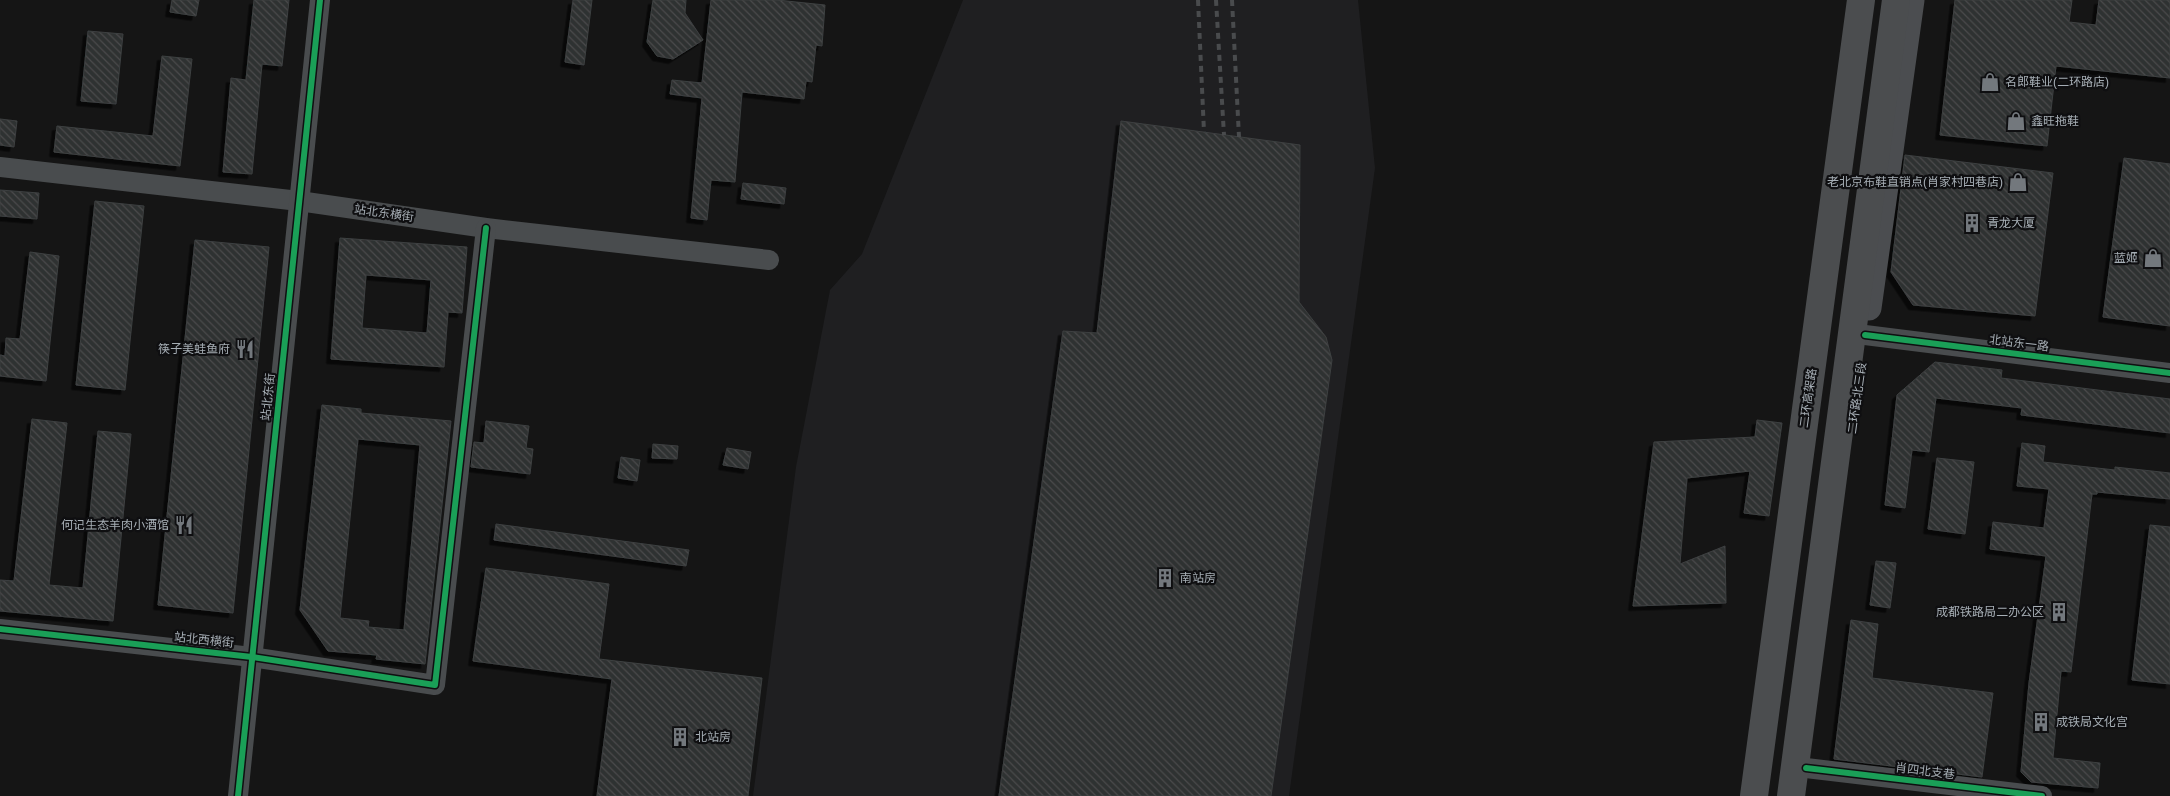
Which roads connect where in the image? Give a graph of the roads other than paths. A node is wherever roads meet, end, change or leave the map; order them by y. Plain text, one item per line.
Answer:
1 (320, 0) edge
2 (1850, 0) edge
3 (1862, 0) edge
4 (1904, 0) edge
5 (1912, 0) edge
6 (1894, 12) edge
7 (0, 167) edge
8 (299, 201) junction
9 (486, 228) junction
10 (769, 260) dead end
11 (1865, 335) junction
12 (2170, 373) edge
13 (0, 629) edge
14 (252, 657) junction
15 (1806, 768) junction
16 (238, 796) edge
17 (1742, 796) edge
18 (1754, 796) edge
19 (1791, 796) edge
20 (1802, 796) edge
21 (2042, 796) edge

1 - 8 street, 站北东街
2 - 17 main road
3 - 18 highway, 二环高架路
4 - 6 highway
5 - 11 main road, 二环路北三段
6 - 19 highway
7 - 8 street, 站北东横街
8 - 9 street, 站北东横街
8 - 14 street, 站北东街
9 - 10 street, 站北东横街
9 - 14 street, 站北西横街
11 - 12 street, 北站东一路
11 - 15 main road, 二环路北三段
13 - 14 street, 站北西横街
14 - 16 street, 站北东街
15 - 20 main road, 二环路北三段
15 - 21 street, 肖四北支巷

